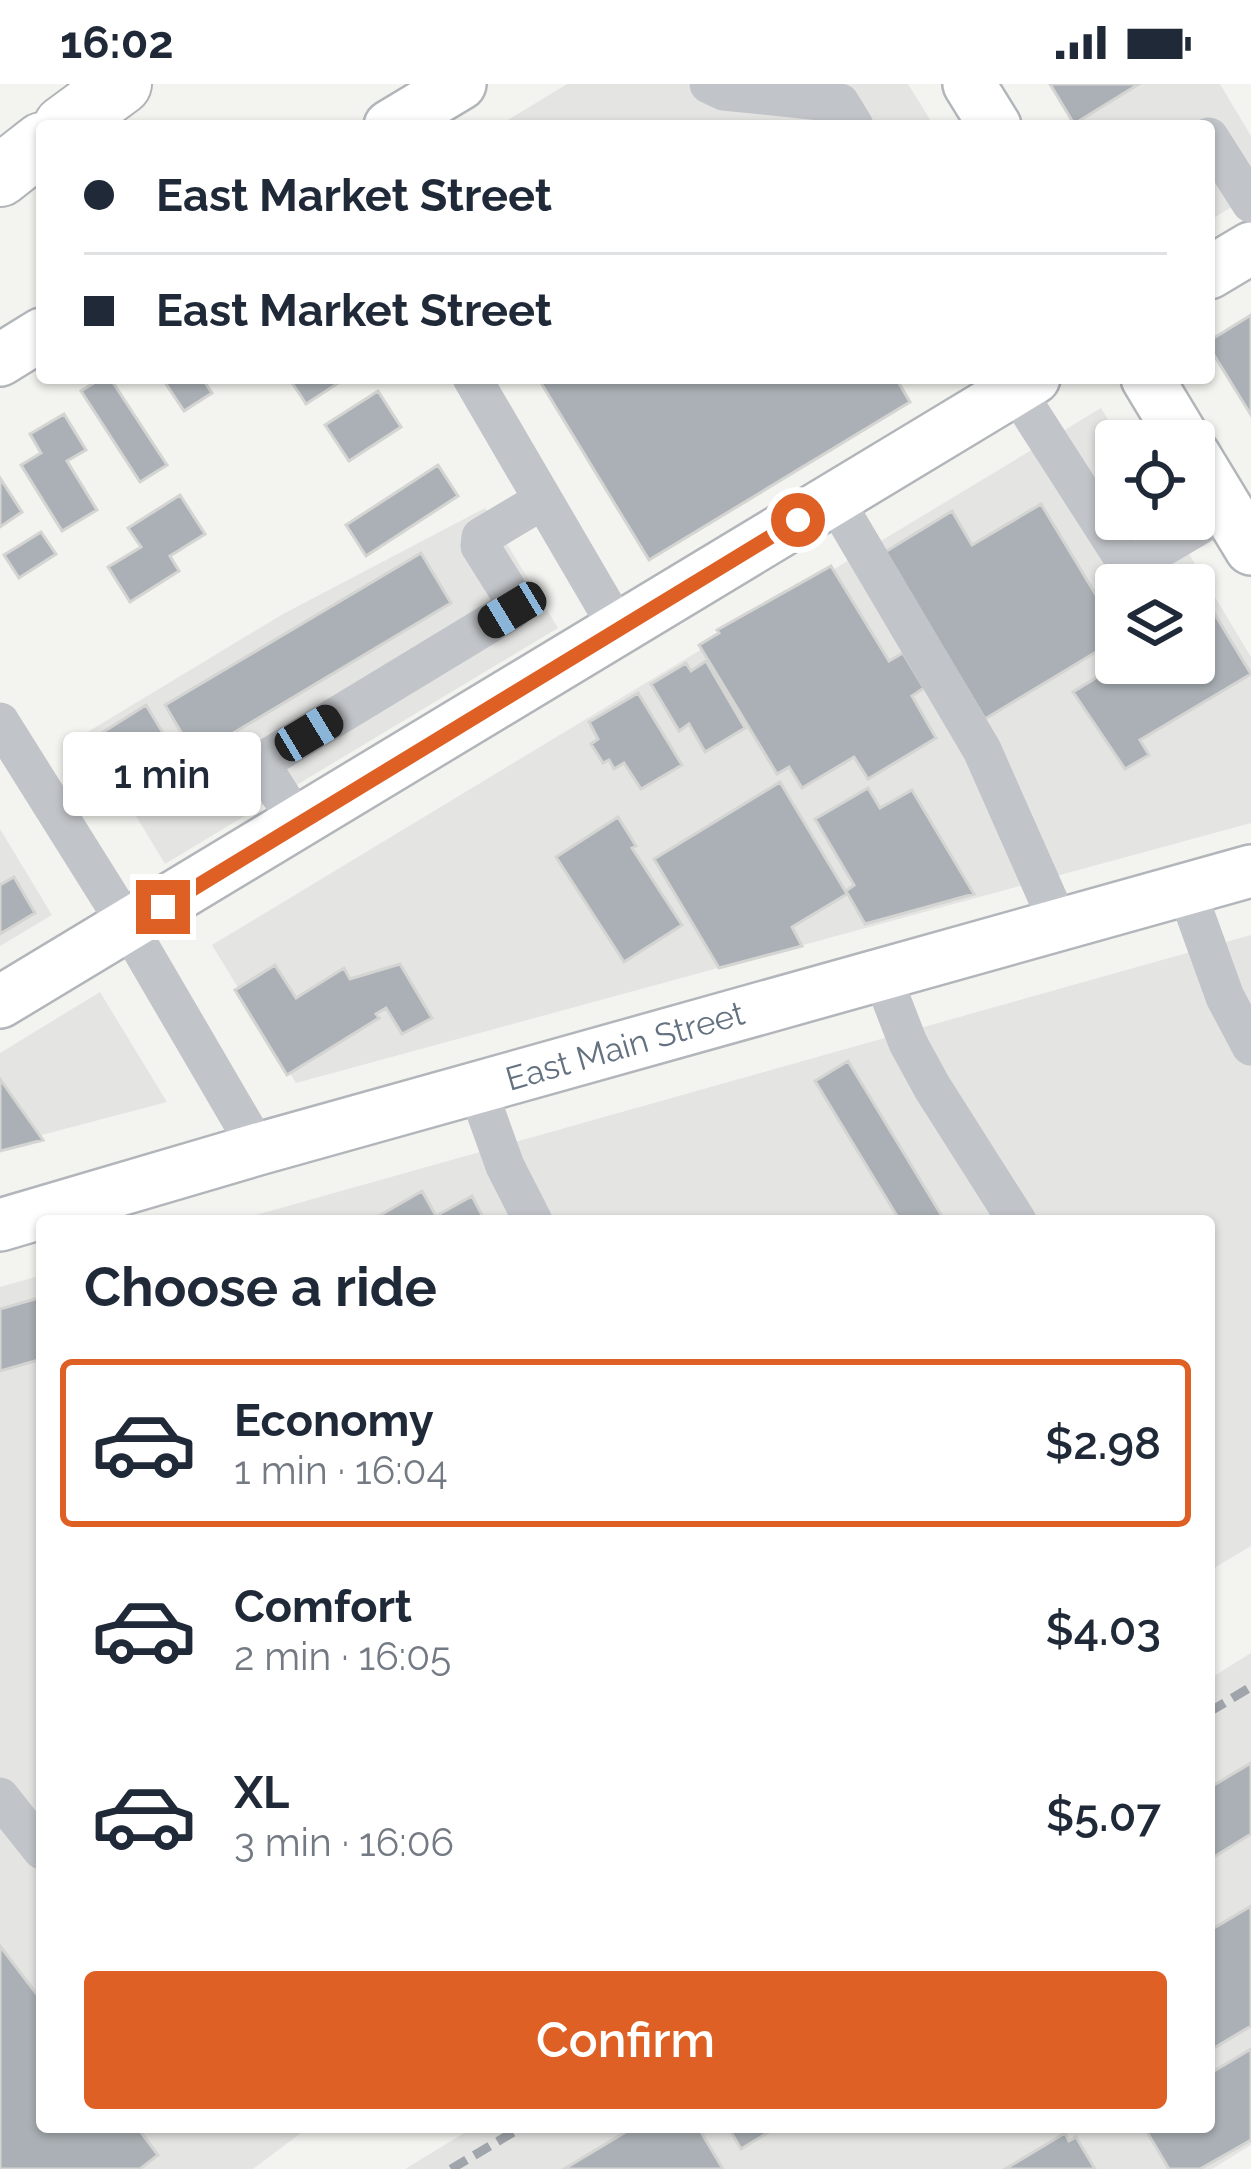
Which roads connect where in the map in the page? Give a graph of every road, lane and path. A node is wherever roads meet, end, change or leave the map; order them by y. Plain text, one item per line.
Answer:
1 (121, 84) edge
2 (460, 84) edge
3 (710, 84) edge
4 (969, 84) edge
5 (72, 120) edge
6 (400, 120) edge
7 (850, 120) edge
8 (991, 120) edge
9 (1215, 146) edge
10 (36, 148) edge
11 (0, 176) edge
12 (1251, 203) edge
13 (1251, 248) edge
14 (1215, 269) edge
15 (36, 338) edge
16 (0, 359) edge
17 (475, 384) edge
18 (1016, 384) edge
19 (1020, 384) edge
20 (1151, 384) edge
21 (1172, 420) edge
22 (1215, 487) edge
23 (834, 499) junction
24 (543, 500) junction
25 (1242, 528) edge
26 (618, 628) junction
27 (0, 722) edge
28 (299, 824) junction
29 (1251, 871) edge
30 (1186, 889) junction
31 (1059, 924) junction
32 (129, 928) junction
33 (881, 973) junction
34 (0, 1002) edge
35 (1246, 1028) edge
36 (477, 1088) junction
37 (258, 1149) junction
38 (530, 1215) edge
39 (1013, 1215) edge
40 (0, 1225) edge
41 (0, 1797) edge
42 (36, 1842) edge

1 - 5 highway
2 - 6 main road
3 - 7 street
4 - 8 main road
9 - 12 street
10 - 11 highway
13 - 14 main road
15 - 16 main road
17 - 24 street
18 - 23 main road
19 - 25 street
20 - 21 main road
22 - 25 main road
23 - 26 main road
23 - 31 street
24 - 26 street
24 - 28 street
26 - 28 main road
27 - 32 street
28 - 32 main road
29 - 30 main road, East Main Street
30 - 31 main road, East Main Street
30 - 35 street
31 - 33 main road, East Main Street
32 - 34 main road
32 - 37 street
33 - 36 main road, East Main Street
33 - 39 street
36 - 37 main road, East Main Street
36 - 38 street
37 - 40 main road, East Main Street
41 - 42 street

